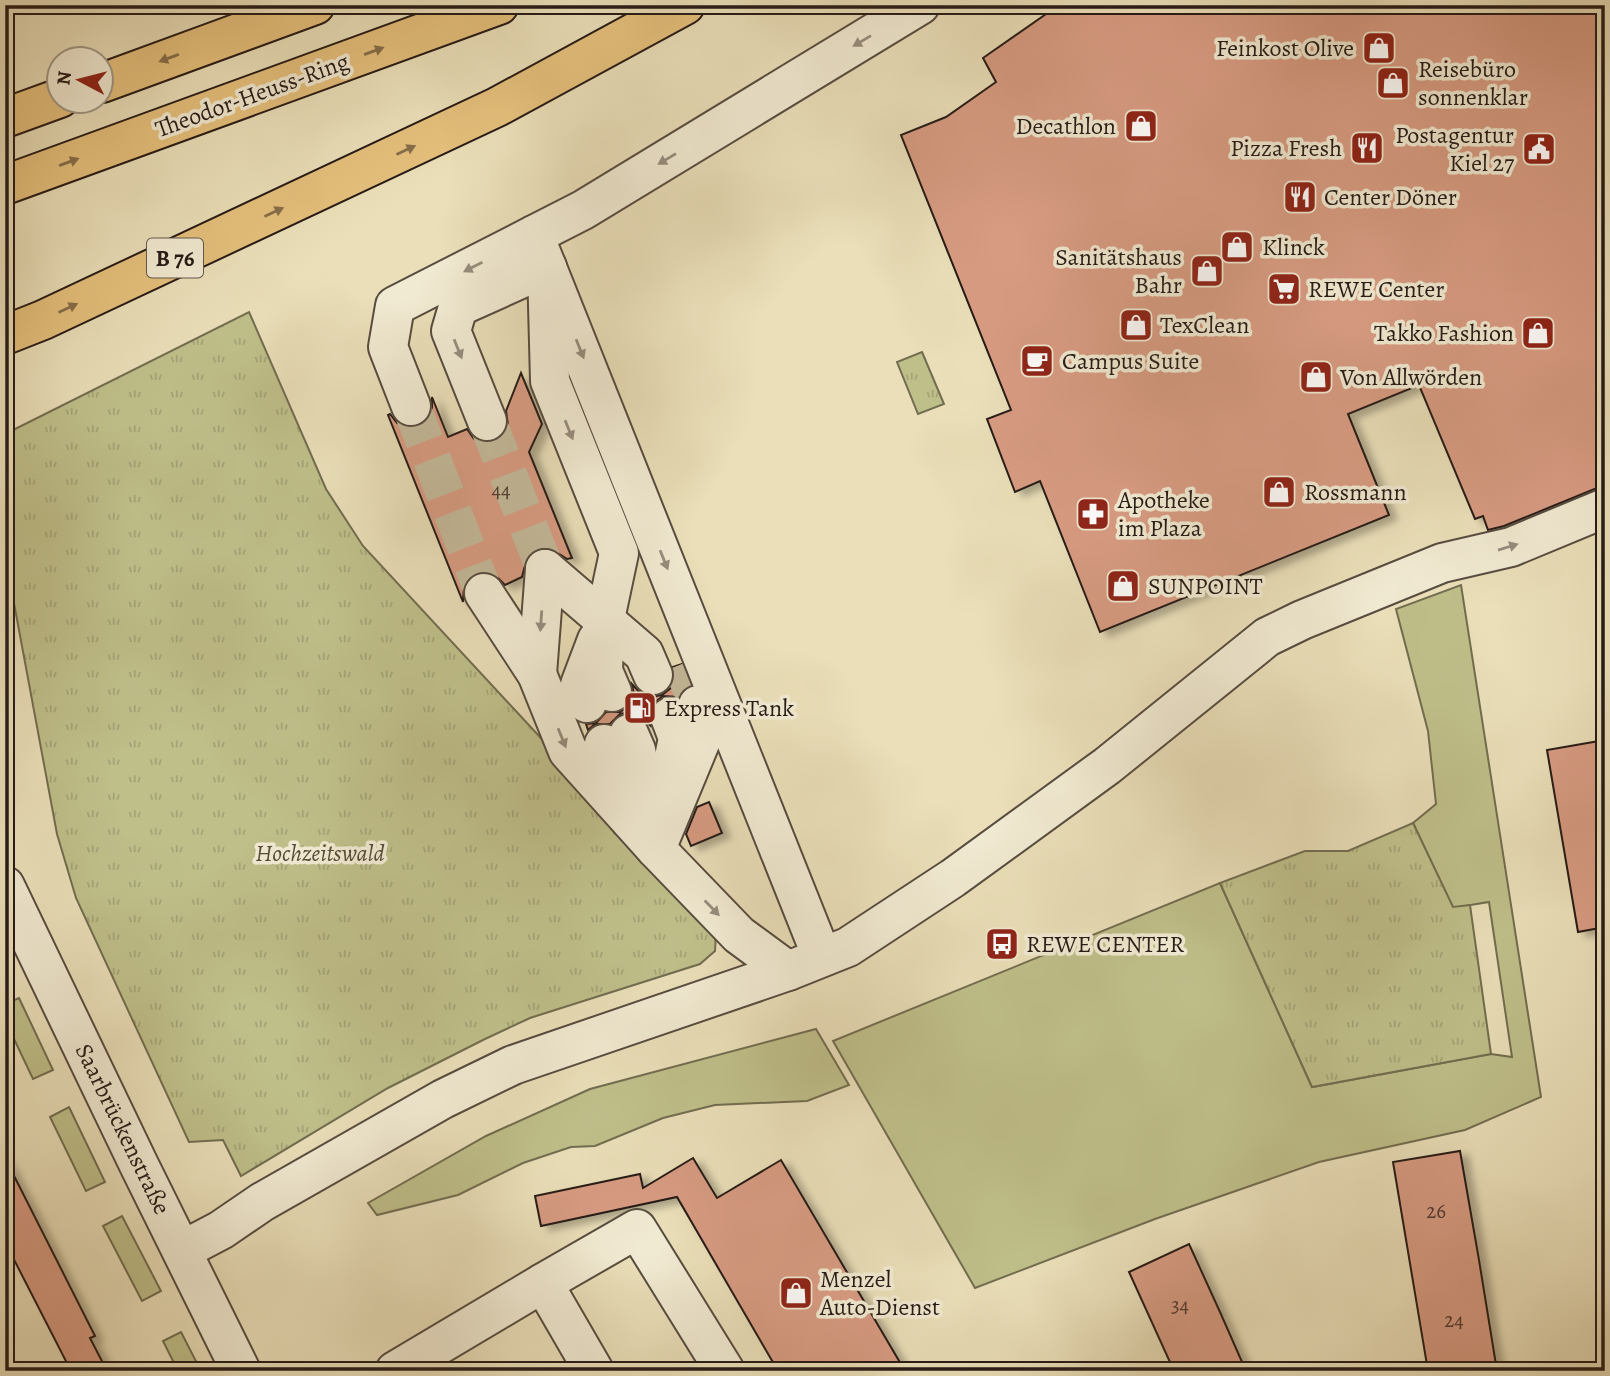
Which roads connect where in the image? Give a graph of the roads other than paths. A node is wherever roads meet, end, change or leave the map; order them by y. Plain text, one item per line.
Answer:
1 (316, 5) edge
2 (499, 5) edge
3 (685, 5) edge
4 (920, 5) edge
5 (116, 78) edge
6 (46, 103) edge
7 (5, 118) edge
8 (5, 185) edge
9 (540, 251) junction
10 (5, 335) edge
11 (411, 406) tunnel mouth
12 (487, 421) tunnel mouth
13 (1605, 508) edge
14 (484, 593) tunnel mouth
15 (606, 619) junction
16 (667, 670) tunnel mouth
17 (537, 674) junction
18 (599, 697) dead end
19 (684, 711) tunnel mouth
20 (616, 739) dead end
21 (656, 849) junction
22 (5, 886) edge
23 (822, 957) junction
24 (788, 971) junction
25 (183, 1250) junction
26 (543, 1283) junction
27 (241, 1371) edge
28 (395, 1371) edge
29 (594, 1371) edge
30 (725, 1371) edge

1 -> 5 highway
8 -> 2 highway, Theodor-Heuss-Ring
10 -> 3 highway, B 76
4 -> 9 street
6 - 7 highway
9 -> 11 street
9 -> 12 street
9 -> 15 street
9 -> 23 street
23 -> 13 street
14 - 17 street
15 - 16 street
15 -> 17 street
15 - 18 street
17 -> 21 street
19 - 21 street
20 - 21 street
21 -> 24 street
22 - 25 street, Saarbrückenstraße
23 - 24 street
24 - 25 street
25 - 27 street, Saarbrückenstraße
26 - 28 street
26 - 29 street
26 - 30 street

